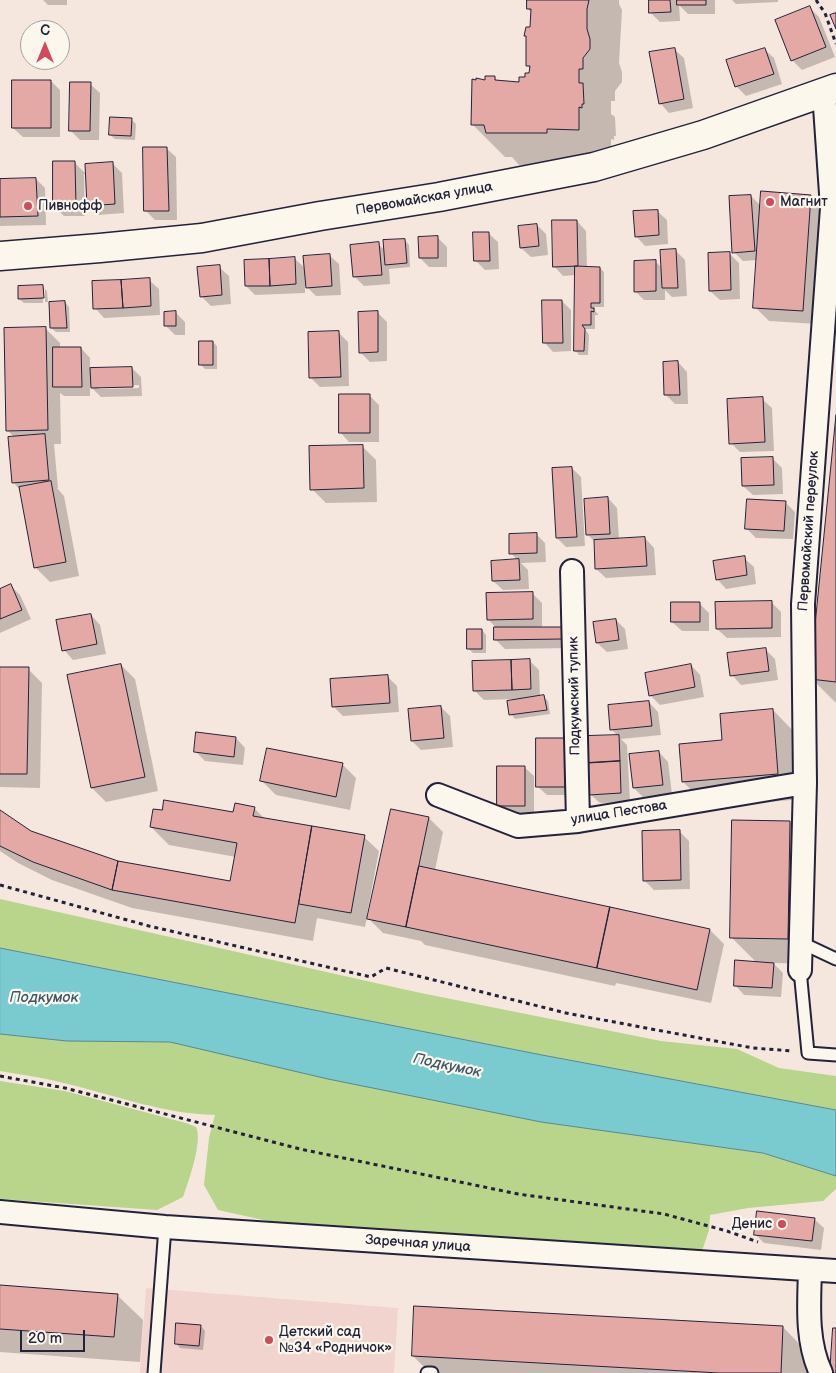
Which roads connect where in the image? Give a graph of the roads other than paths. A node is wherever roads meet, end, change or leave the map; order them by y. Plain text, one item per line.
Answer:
1 (830, 90) edge
2 (0, 256) edge
3 (572, 572) dead end
4 (805, 783) junction
5 (438, 795) dead end
6 (578, 821) junction
7 (802, 943) junction
8 (836, 959) edge
9 (800, 970) joint
10 (836, 1055) edge
11 (0, 1212) edge
12 (165, 1226) junction
13 (810, 1270) junction
14 (836, 1271) edge
15 (154, 1373) edge
16 (427, 1373) edge
17 (432, 1373) edge
18 (821, 1373) edge

1 - 2 street, Первомайская улица
1 - 4 street, Первомайский переулок
3 - 6 street, Подкумский тупик
4 - 6 street, улица Пестова
4 - 7 street, Первомайский переулок
5 - 6 street, улица Пестова
7 - 8 lane
7 - 9 street, Первомайский переулок
9 - 10 lane
11 - 12 street, Заречная улица
12 - 13 street, Заречная улица
12 - 15 lane
13 - 14 street, Заречная улица
13 - 18 street
16 - 17 lane

